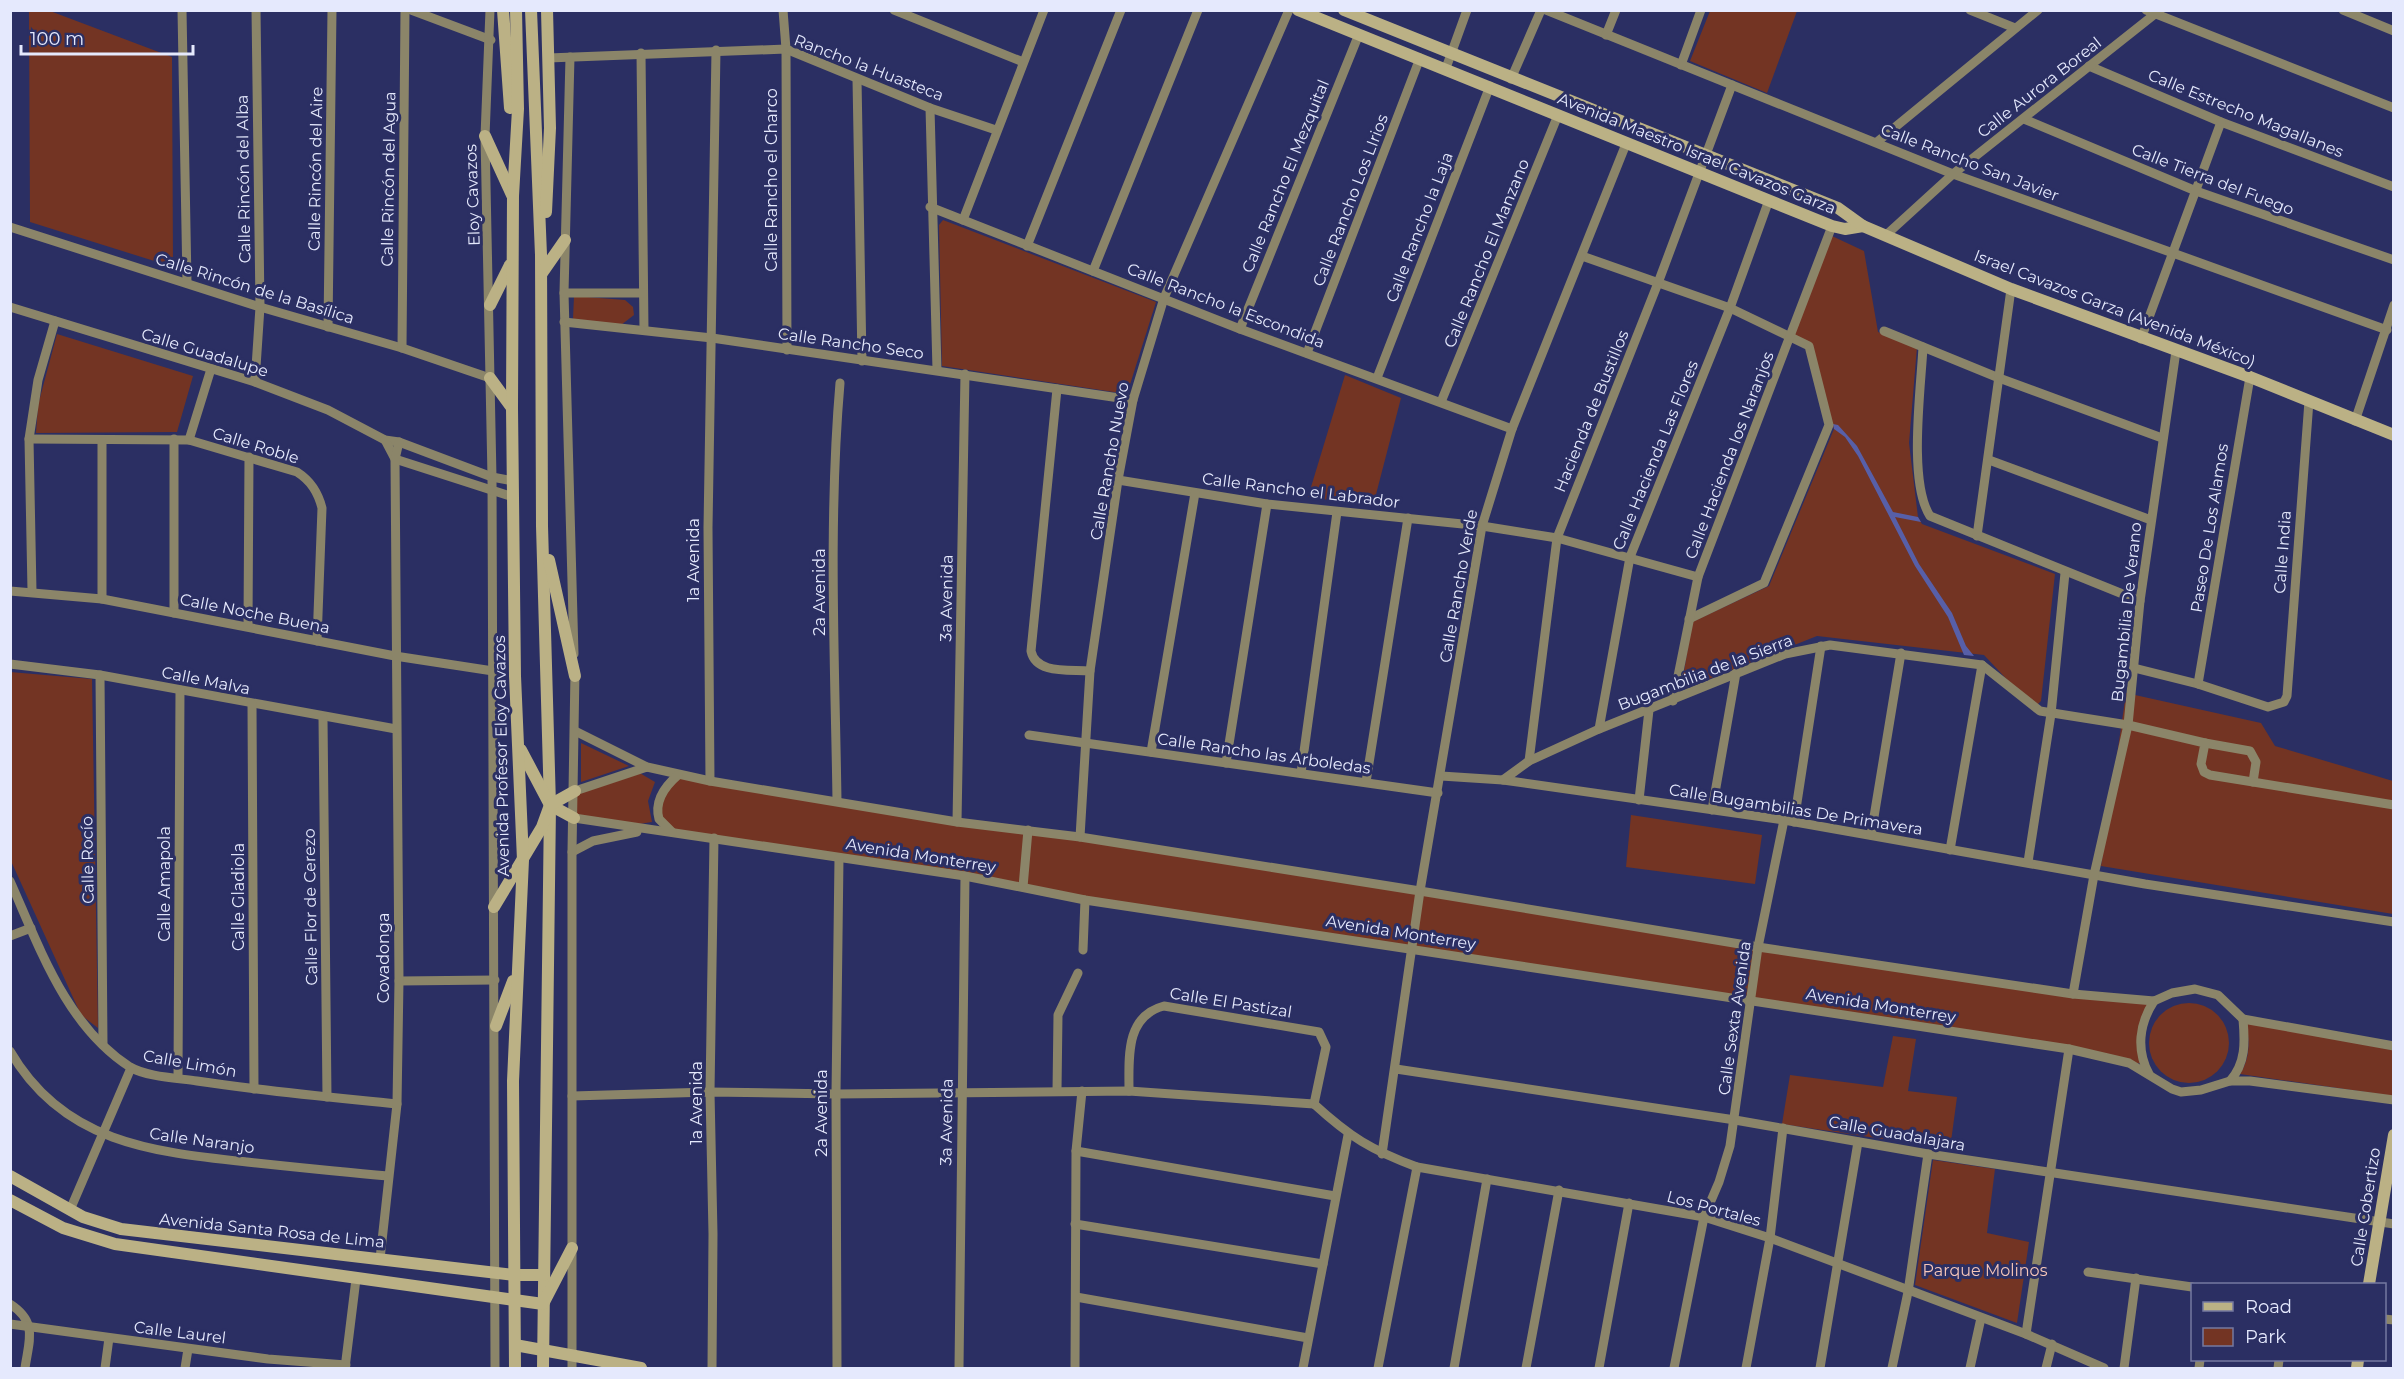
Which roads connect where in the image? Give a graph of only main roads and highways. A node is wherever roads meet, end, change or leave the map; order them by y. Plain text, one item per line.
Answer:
1 (503, 10) edge
2 (516, 10) edge
3 (531, 10) edge
4 (547, 10) edge
5 (1298, 10) edge
6 (1344, 10) edge
7 (485, 136) road end
8 (516, 142) junction
9 (513, 196) junction
10 (1863, 226) junction
11 (565, 240) road end
12 (542, 255) junction
13 (512, 262) junction
14 (542, 273) junction
15 (490, 305) road end
16 (490, 378) road end
17 (512, 408) junction
18 (2394, 435) edge
19 (542, 526) junction
20 (575, 676) road end
21 (518, 737) junction
22 (574, 791) road end
23 (550, 805) junction
24 (574, 818) road end
25 (522, 860) junction
26 (494, 907) road end
27 (517, 971) junction
28 (496, 1026) road end
29 (2394, 1135) edge
30 (10, 1176) edge
31 (10, 1200) edge
32 (572, 1248) road end
33 (514, 1275) junction
34 (543, 1275) junction
35 (2369, 1283) edge
36 (514, 1300) junction
37 (543, 1304) junction
38 (515, 1345) junction
39 (543, 1350) junction
40 (573, 1362) edge
41 (515, 1368) edge
42 (543, 1368) edge
43 (641, 1368) edge

1 - 8 main road, Avenida Profesor Eloy Cavazos
2 - 8 main road, Avenida Profesor Eloy Cavazos
3 - 12 main road
4 - 12 main road
5 - 10 main road, Avenida Maestro Israel Cavazos Garza
6 - 10 main road, Avenida Maestro Israel Cavazos Garza
7 - 9 main road
8 - 9 main road, Avenida Profesor Eloy Cavazos
9 - 13 main road, Avenida Profesor Eloy Cavazos
10 - 18 main road, Israel Cavazos Garza (Avenida México)
11 - 14 main road
12 - 14 main road
13 - 15 main road
13 - 17 main road, Avenida Profesor Eloy Cavazos
14 - 19 main road
16 - 17 main road
17 - 21 main road, Avenida Profesor Eloy Cavazos
19 - 20 main road
19 - 23 main road
21 - 23 main road
21 - 25 main road, Avenida Profesor Eloy Cavazos
22 - 23 main road
23 - 24 main road
23 - 25 main road
23 - 34 main road
25 - 26 main road
25 - 27 main road, Avenida Profesor Eloy Cavazos
27 - 28 main road
27 - 33 main road, Avenida Profesor Eloy Cavazos
29 - 35 main road, Calle Cobertizo
30 - 33 main road, Avenida Santa Rosa de Lima
31 - 36 main road, Avenida Santa Rosa de Lima
32 - 37 main road
33 - 34 main road, Avenida Santa Rosa de Lima
33 - 36 main road, Avenida Profesor Eloy Cavazos
34 - 37 main road
36 - 37 main road, Avenida Santa Rosa de Lima
36 - 38 main road, Avenida Profesor Eloy Cavazos
37 - 39 main road
38 - 39 main road
38 - 41 main road, Avenida Profesor Eloy Cavazos
39 - 40 main road
39 - 42 main road
40 - 43 main road

